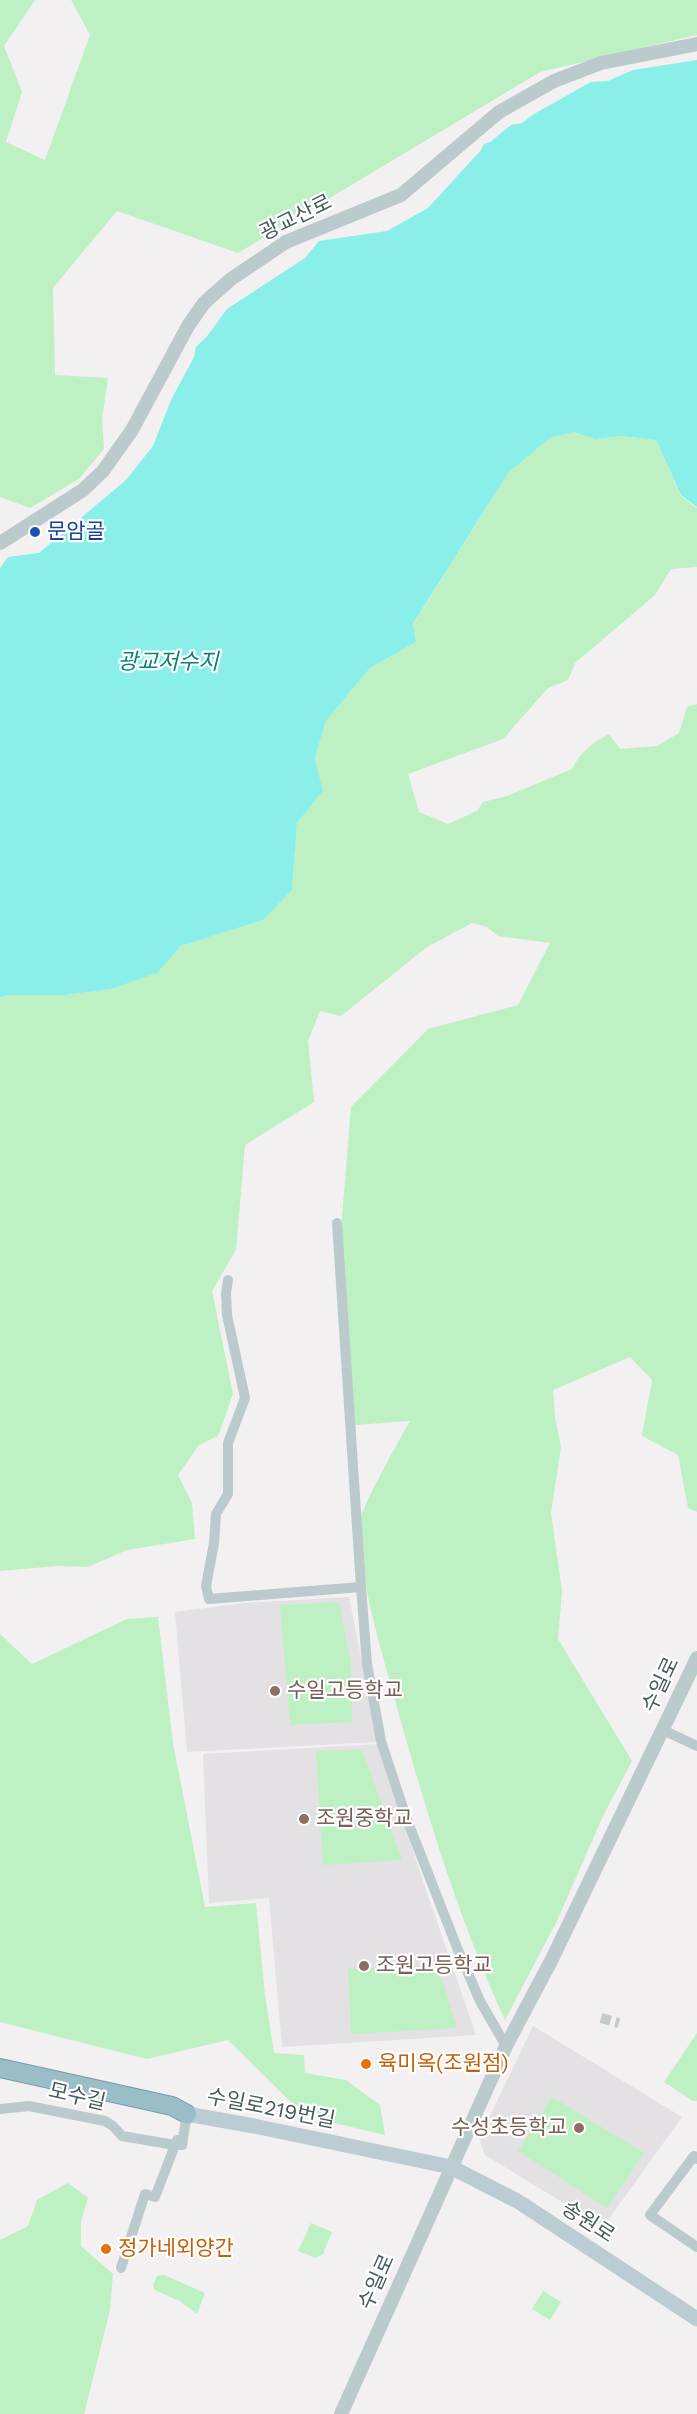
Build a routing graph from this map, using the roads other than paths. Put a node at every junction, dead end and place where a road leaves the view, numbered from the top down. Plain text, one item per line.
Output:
1 (697, 44) edge
2 (0, 543) edge
3 (337, 1223) dead end
4 (228, 1280) dead end
5 (361, 1587) junction
6 (697, 1658) edge
7 (663, 1730) junction
8 (697, 1746) edge
9 (506, 2046) junction
10 (0, 2068) edge
11 (0, 2078) edge
12 (0, 2109) edge
13 (187, 2115) junction
14 (175, 2145) junction
15 (697, 2159) edge
16 (451, 2167) junction
17 (697, 2247) edge
18 (121, 2268) dead end
19 (697, 2319) edge
20 (340, 2414) edge

1 - 2 street, 광교산로
3 - 5 street
4 - 5 street
5 - 9 street
6 - 7 street, 수일로
7 - 8 street
7 - 9 street, 수일로
9 - 16 street, 수일로
10 - 13 highway
11 - 13 highway
12 - 14 street, 모수길
13 - 14 street, 수일로219번길
13 - 16 main road, 수일로219번길
14 - 18 street, 수일로219번길
15 - 17 street
16 - 19 main road, 송원로
16 - 20 street, 수일로

